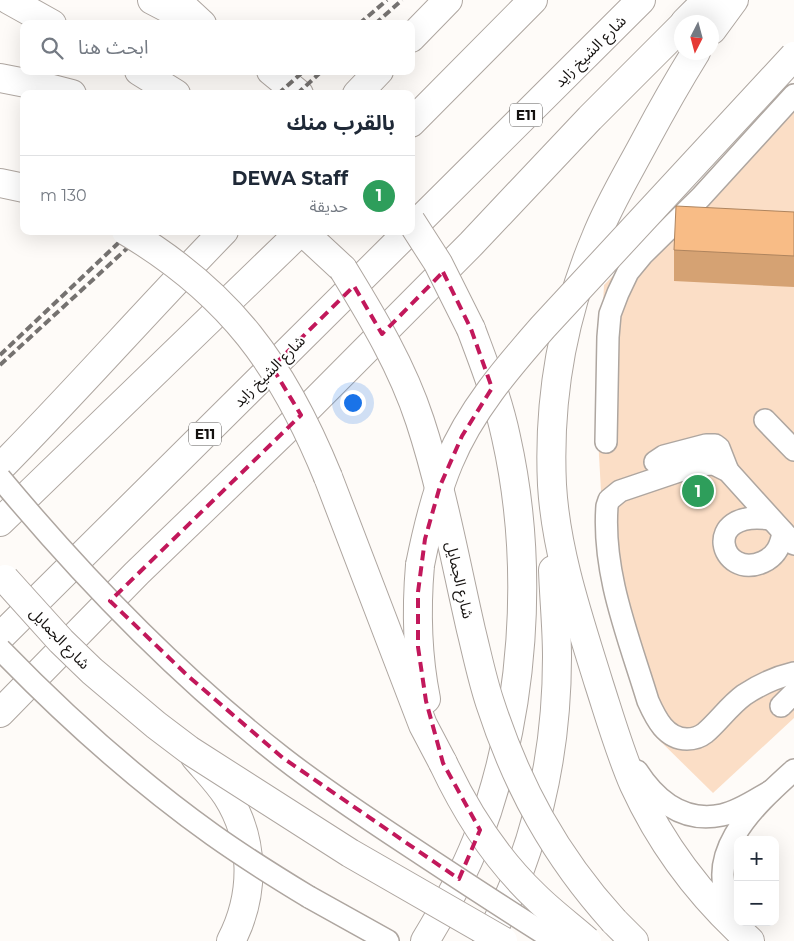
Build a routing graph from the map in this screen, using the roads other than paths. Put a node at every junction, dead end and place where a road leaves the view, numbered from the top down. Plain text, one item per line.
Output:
1 (9, 0) edge
2 (152, 0) edge
3 (176, 0) edge
4 (448, 0) edge
5 (533, 0) edge
6 (641, 0) edge
7 (707, 0) edge
8 (734, 0) edge
9 (692, 15) edge
10 (45, 20) edge
11 (190, 20) edge
12 (198, 20) edge
13 (719, 20) edge
14 (415, 34) edge
15 (674, 34) edge
16 (794, 56) edge
17 (691, 60) edge
18 (145, 75) edge
19 (276, 75) edge
20 (375, 75) edge
21 (0, 78) edge
22 (57, 90) edge
23 (170, 90) edge
24 (294, 90) edge
25 (361, 90) edge
26 (791, 101) edge
27 (415, 119) edge
28 (0, 183) edge
29 (20, 187) edge
30 (415, 225) edge
31 (415, 227) edge
32 (132, 235) edge
33 (220, 235) edge
34 (297, 235) edge
35 (305, 235) edge
36 (322, 235) edge
37 (405, 235) edge
38 (343, 269) junction
39 (765, 420) dead end
40 (606, 442) dead end
41 (794, 450) edge
42 (655, 462) dead end
43 (0, 468) edge
44 (728, 471) junction
45 (0, 478) edge
46 (552, 486) junction
47 (0, 522) edge
48 (782, 532) edge
49 (0, 573) edge
50 (0, 637) edge
51 (0, 650) edge
52 (794, 673) edge
53 (0, 712) edge
54 (616, 737) junction
55 (189, 750) junction
56 (443, 763) junction
57 (794, 770) edge
58 (771, 791) junction
59 (734, 911) edge
60 (747, 926) edge
61 (231, 941) edge
62 (388, 941) edge
63 (425, 941) edge
64 (487, 941) edge
65 (503, 941) edge
66 (556, 941) edge
67 (587, 941) edge
68 (634, 941) edge
69 (750, 941) edge
70 (760, 941) edge

1 - 10 main road
2 - 11 main road
3 - 12 main road
4 - 14 main road
5 - 27 main road
6 - 30 main road, شارع الشيخ زايد / E11
7 - 9 main road
8 - 13 main road
15 - 53 main road
16 - 56 main road, bridge
17 - 46 main road
18 - 23 main road
19 - 24 main road
20 - 25 main road
21 - 22 main road
26 - 40 street
28 - 29 main road
31 - 63 main road, bridge
32 - 56 main road, bridge
33 - 43 main road
34 - 47 main road
35 - 38 main road
36 - 38 main road, شارع الجمايل
37 - 50 main road, شارع الشيخ زايد / E11
38 - 68 main road, شارع الجمايل, bridge
39 - 41 street
42 - 44 street
44 - 48 street
44 - 52 street
45 - 66 street, bridge
46 - 54 main road
46 - 64 main road
49 - 55 main road, شارع الجمايل, bridge
51 - 62 street, bridge
54 - 58 street
54 - 69 main road
55 - 61 main road, bridge
55 - 65 main road, شارع الجمايل, bridge
56 - 67 main road, bridge
57 - 58 street
58 - 59 street
60 - 70 street

